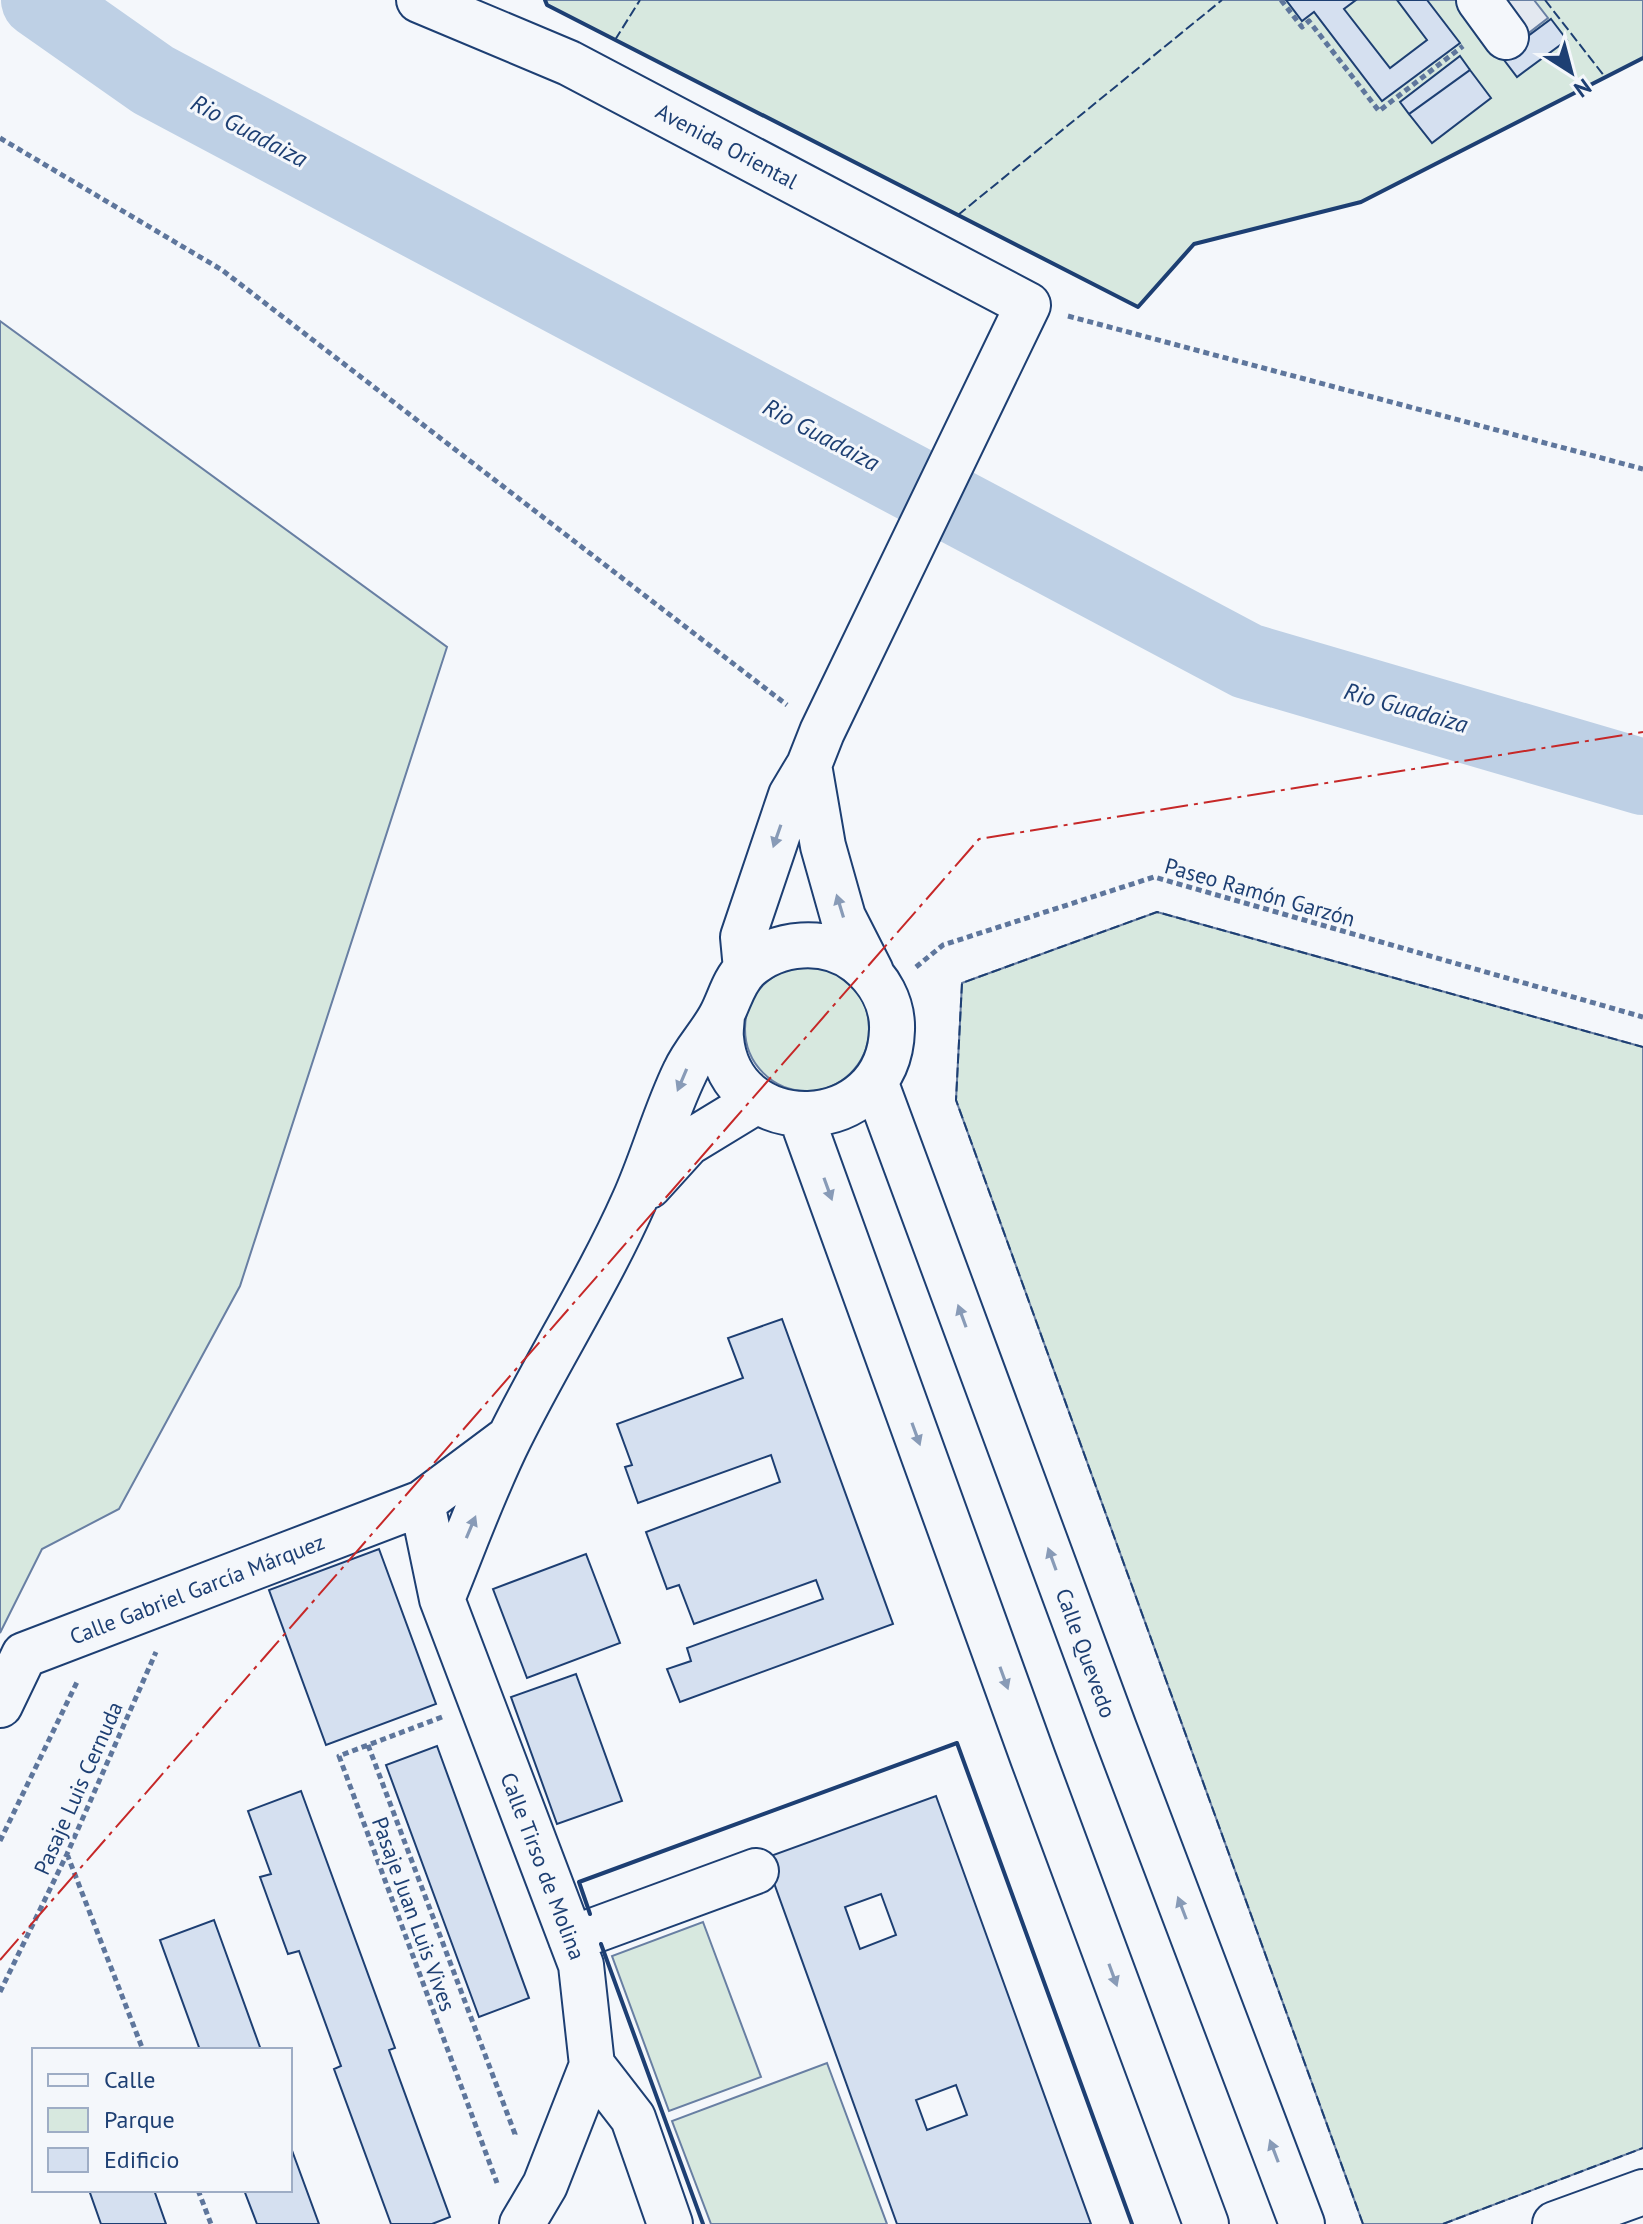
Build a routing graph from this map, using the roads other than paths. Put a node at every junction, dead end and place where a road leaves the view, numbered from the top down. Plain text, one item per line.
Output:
1 (419, 0) edge
2 (816, 749) junction
3 (746, 969) junction
4 (878, 984) junction
5 (722, 1014) junction
6 (875, 1081) junction
7 (757, 1101) junction
8 (801, 1116) junction
9 (634, 1202) junction
10 (509, 1438) junction
11 (422, 1503) junction
12 (442, 1599) junction
13 (0, 1705) edge
14 (756, 1871) dead end
15 (571, 1939) junction
16 (592, 2065) junction
17 (1643, 2192) edge
18 (522, 2224) edge
19 (670, 2224) edge
20 (1206, 2224) edge
21 (1302, 2224) edge
22 (1555, 2224) edge

1 - 2 street, Avenida Oriental
2 -> 3 street
4 -> 2 street
3 - 4 street
3 - 5 street
4 - 6 street
5 - 7 street
5 -> 9 street
6 - 8 street
21 -> 6 street, Calle Quevedo
7 - 8 street
7 - 9 street
8 -> 20 street
9 - 10 street
10 - 11 street, Calle Gabriel García Márquez
12 -> 10 street
11 - 12 street, Calle Tirso de Molina
11 - 13 street, Calle Gabriel García Márquez
12 - 15 street, Calle Tirso de Molina
14 - 15 street
15 - 16 street, Calle Tirso de Molina
16 - 18 street, Calle Tirso de Molina
16 - 19 street
17 - 22 street

